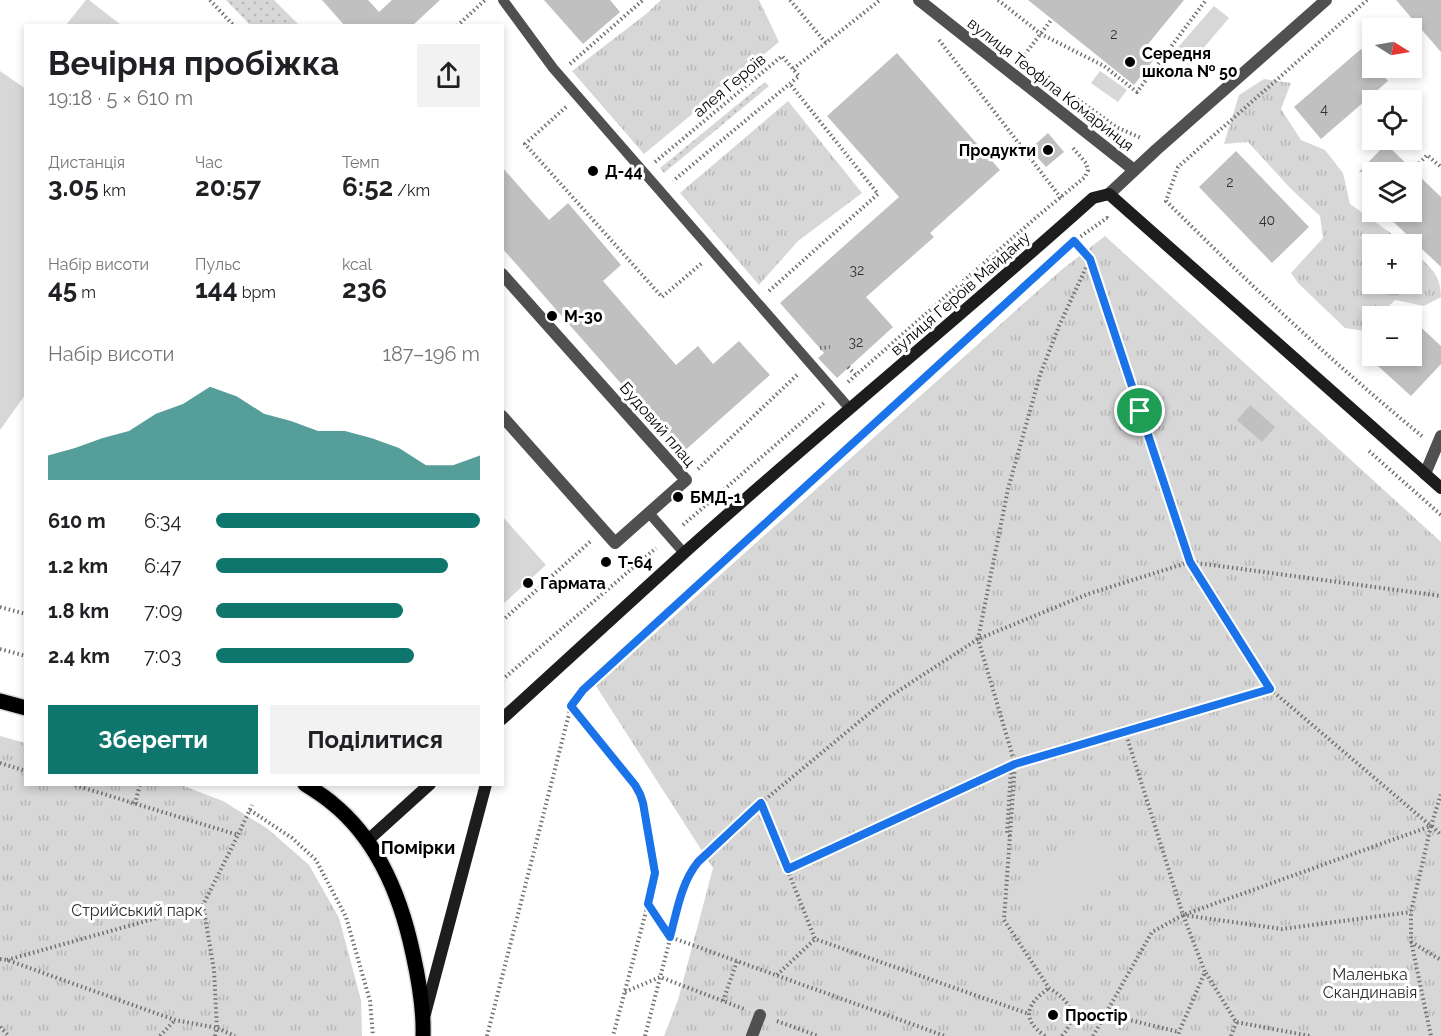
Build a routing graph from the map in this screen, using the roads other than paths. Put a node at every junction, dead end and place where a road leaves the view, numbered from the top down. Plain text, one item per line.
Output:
1 (503, 0) edge
2 (1326, 0) edge
3 (921, 1) edge
4 (1134, 170) junction
5 (1109, 194) junction
6 (504, 276) edge
7 (850, 409) junction
8 (504, 418) edge
9 (1441, 436) edge
10 (1425, 474) junction
11 (1441, 488) edge
12 (648, 513) junction
13 (684, 553) junction
14 (0, 701) edge
15 (24, 707) edge
16 (504, 719) edge
17 (308, 786) edge
18 (428, 786) edge
19 (485, 786) edge
20 (367, 841) junction
21 (760, 1015) dead end
22 (424, 1018) junction
23 (423, 1036) edge
24 (752, 1036) edge

1 - 7 lane
2 - 4 street
3 - 4 street, вулиця Теофіла Комаринця
4 - 5 street
5 - 7 main road, вулиця Героїв Майдану
5 - 10 main road
6 - 12 street, Будовий плац
7 - 13 main road, вулиця Героїв Майдану
8 - 12 street, Будовий плац
9 - 10 street
10 - 11 main road
12 - 13 lane
13 - 16 main road, вулиця Героїв Майдану
14 - 15 main road
17 - 20 main road
18 - 20 main road
19 - 22 main road
20 - 22 main road
21 - 24 street
22 - 23 main road

